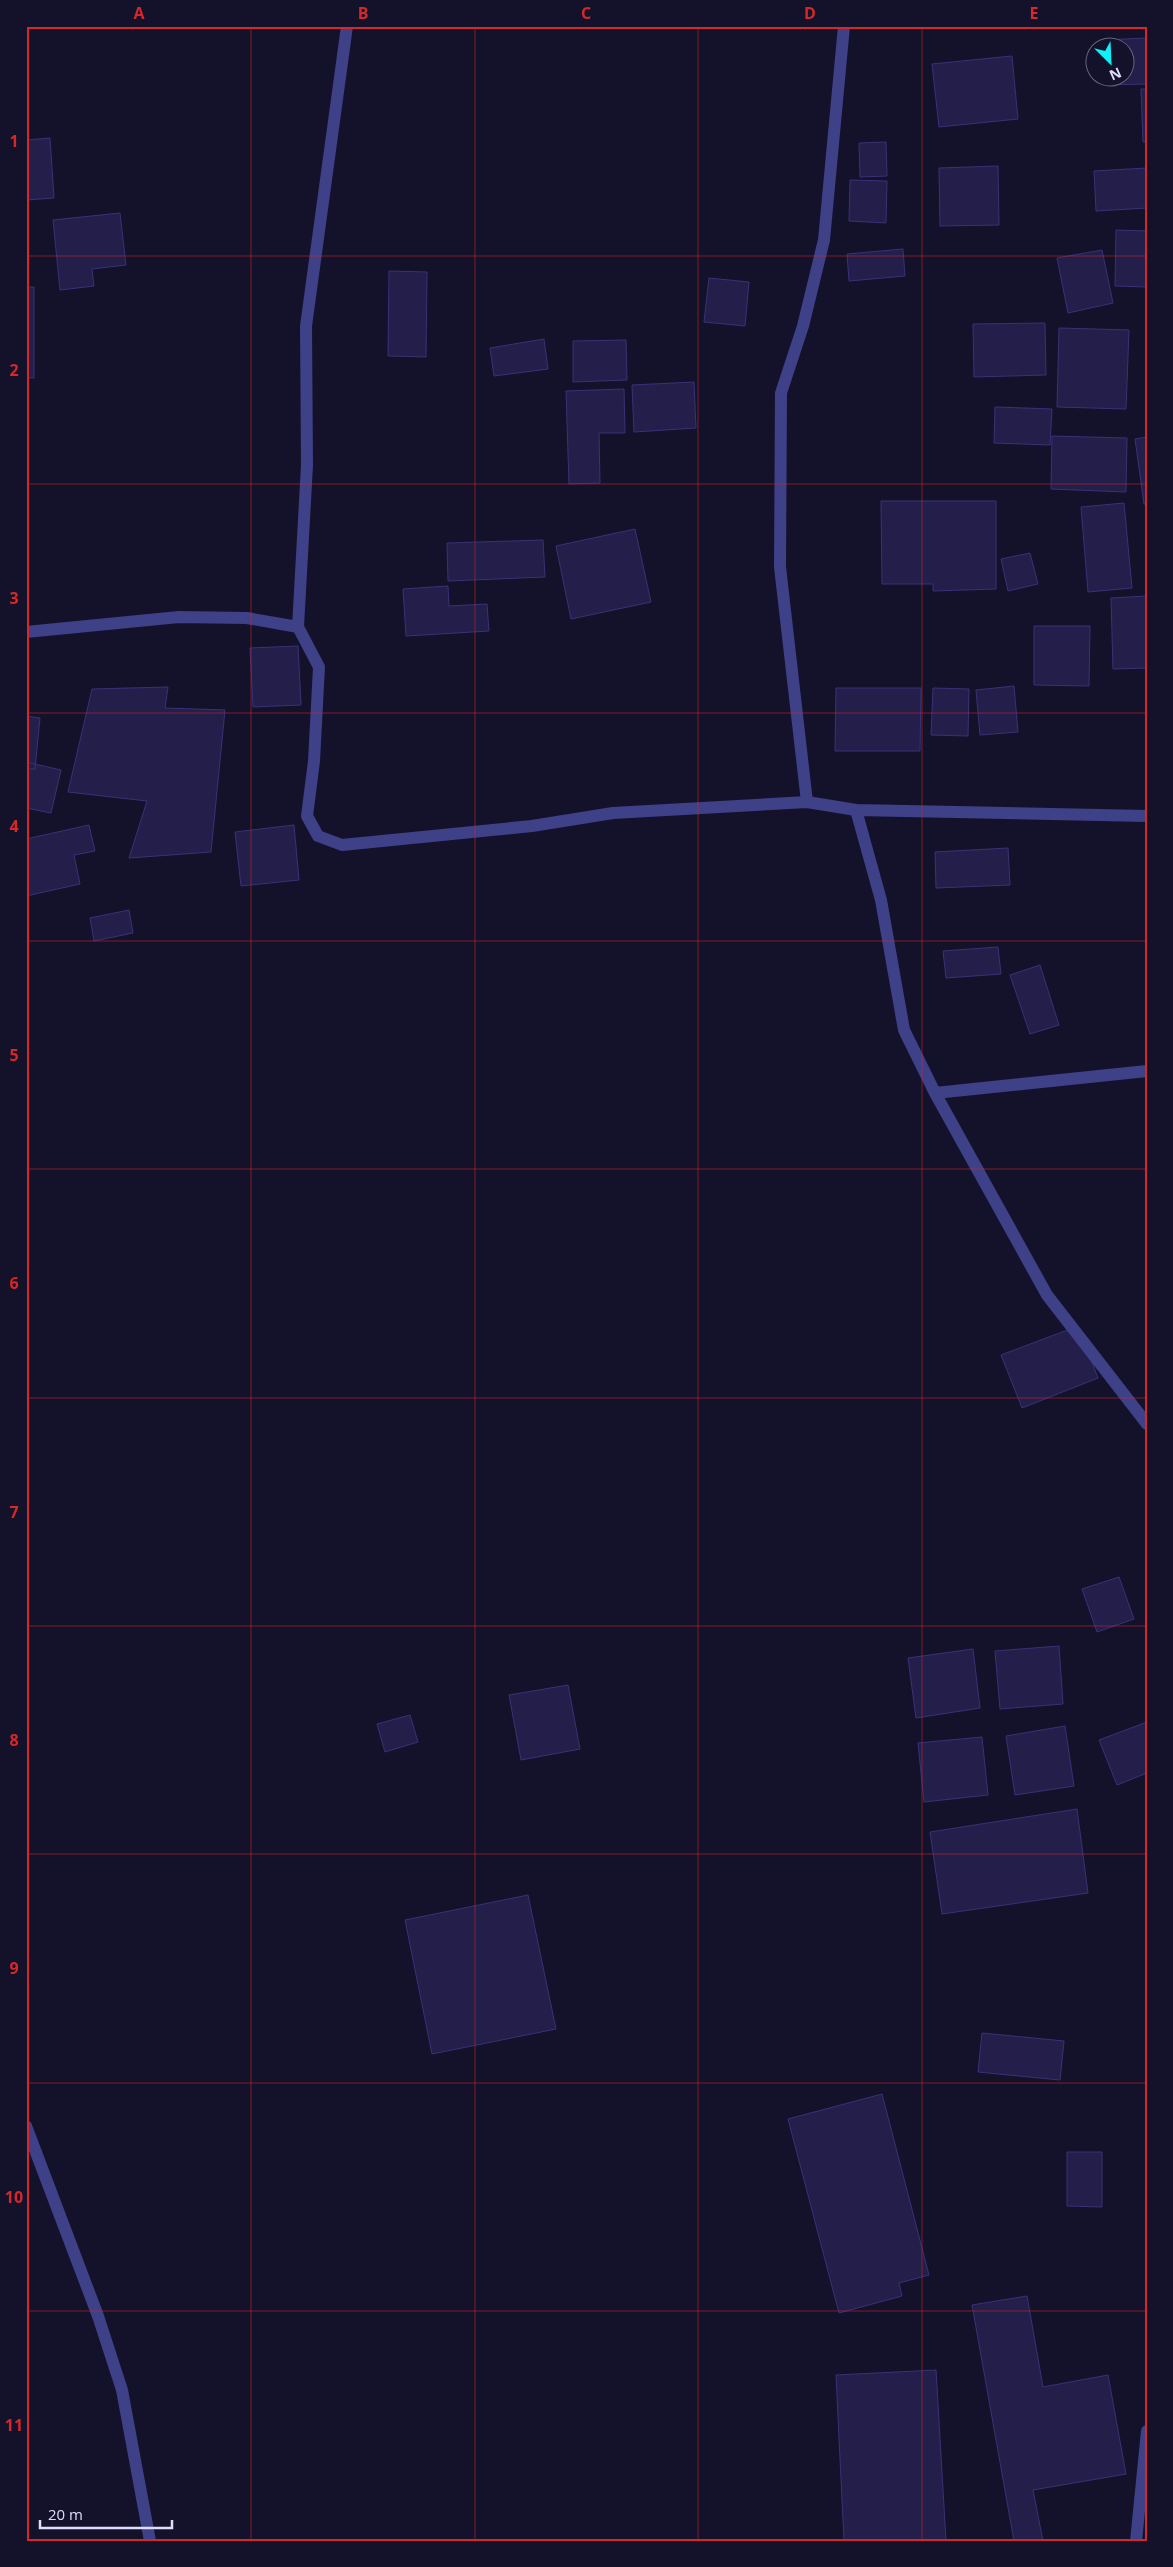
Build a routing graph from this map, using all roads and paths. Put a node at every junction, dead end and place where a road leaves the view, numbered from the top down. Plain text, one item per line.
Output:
1 (347, 26) edge
2 (844, 26) edge
3 (298, 628) junction
4 (26, 632) edge
5 (807, 802) junction
6 (856, 810) junction
7 (1147, 816) edge
8 (1147, 1071) edge
9 (935, 1093) junction
10 (1147, 1424) edge
11 (26, 2126) edge
12 (1147, 2431) edge
13 (150, 2541) edge
14 (1136, 2541) edge

1 - 3 street
2 - 5 street
3 - 4 street
3 - 5 street
5 - 6 street
6 - 7 street
6 - 9 street
8 - 9 street
9 - 10 street
11 - 13 street
12 - 14 street

